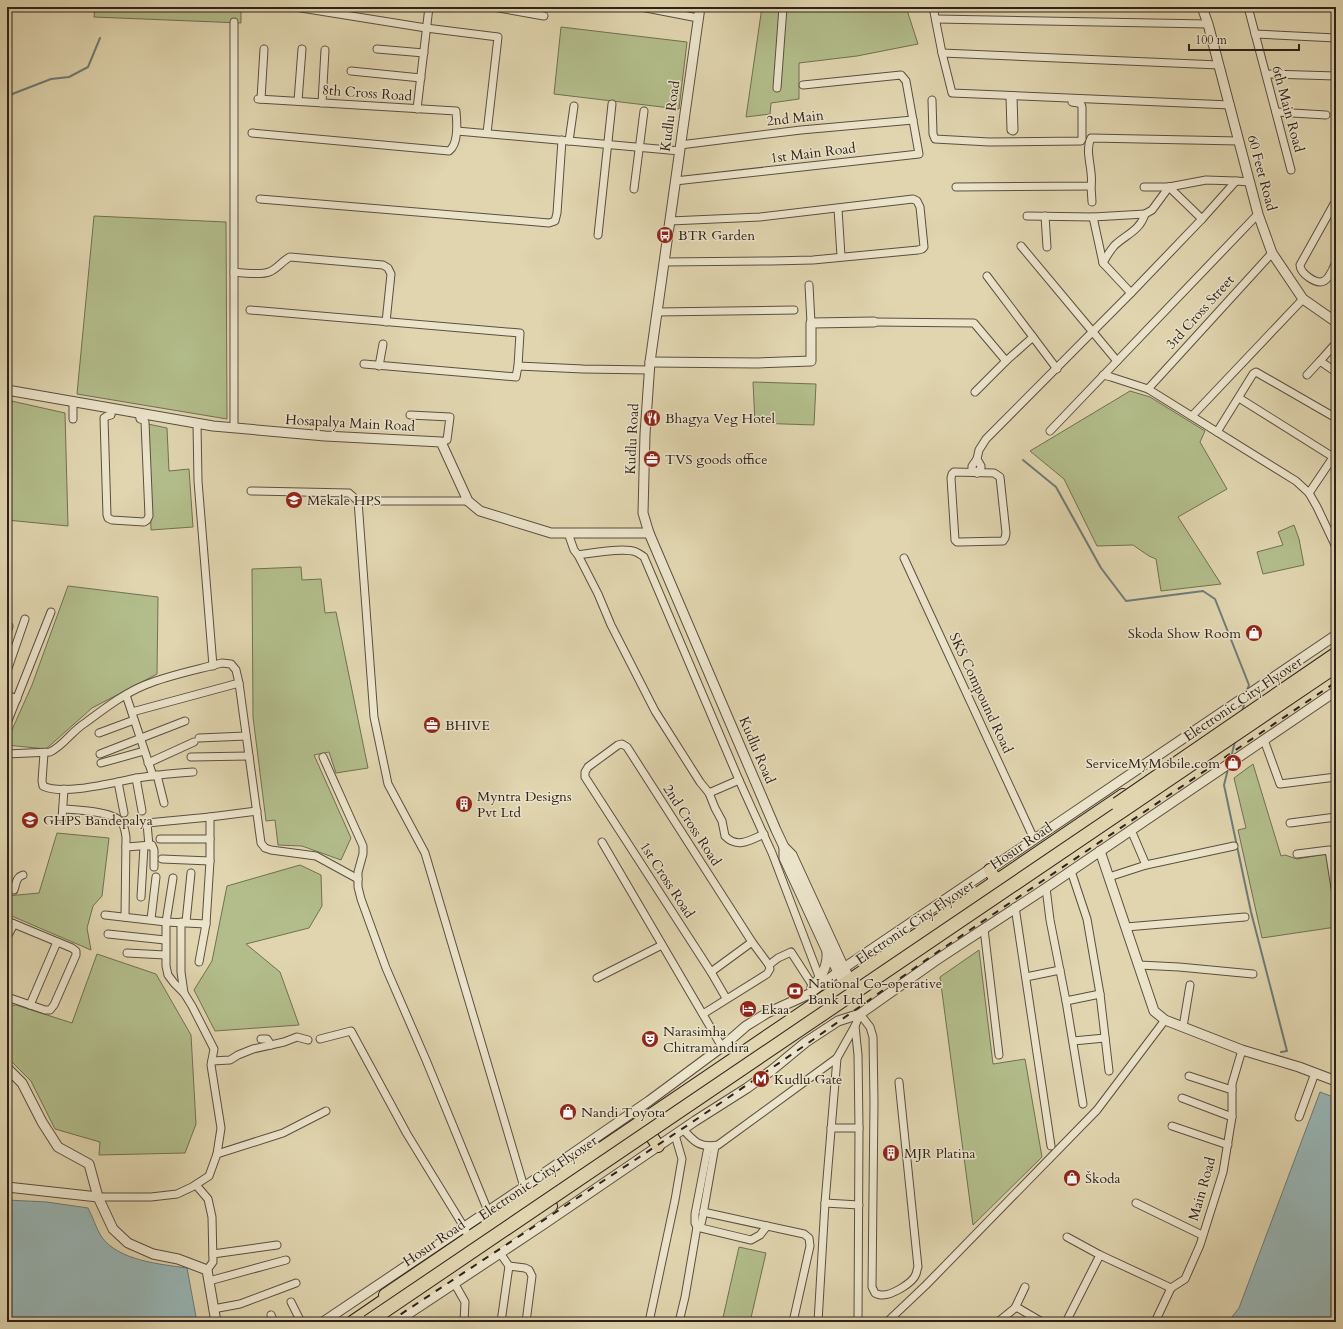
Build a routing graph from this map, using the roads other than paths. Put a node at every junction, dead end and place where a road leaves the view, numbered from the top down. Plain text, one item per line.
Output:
1 (295, 7) edge
2 (429, 7) edge
3 (493, 7) edge
4 (641, 7) edge
5 (700, 7) edge
6 (784, 7) edge
7 (933, 7) edge
8 (1202, 7) edge
9 (1248, 7) edge
10 (544, 16) dead end
11 (698, 18) junction
12 (936, 18) junction
13 (234, 22) dead end
14 (1208, 24) junction
15 (426, 28) junction
16 (1255, 34) junction
17 (1336, 38) edge
18 (264, 49) dead end
19 (302, 50) dead end
20 (325, 50) dead end
21 (377, 50) dead end
22 (424, 53) junction
23 (942, 53) junction
24 (1219, 65) junction
25 (351, 71) dead end
26 (1266, 74) junction
27 (1336, 76) edge
28 (421, 78) junction
29 (803, 86) dead end
30 (777, 88) dead end
31 (932, 100) dead end
32 (1012, 100) junction
33 (298, 101) junction
34 (322, 103) junction
35 (612, 104) dead end
36 (1230, 105) junction
37 (574, 106) dead end
38 (417, 109) junction
39 (644, 111) dead end
40 (1276, 112) junction
41 (1326, 115) dead end
42 (913, 120) junction
43 (457, 131) junction
44 (252, 133) dead end
45 (487, 133) junction
46 (566, 140) junction
47 (1239, 141) junction
48 (1014, 142) junction
49 (608, 144) junction
50 (640, 147) junction
51 (680, 148) junction
52 (1291, 170) dead end
53 (675, 181) junction
54 (1236, 181) junction
55 (1250, 182) junction
56 (1091, 186) junction
57 (1144, 187) dead end
58 (1169, 187) junction
59 (956, 188) dead end
60 (634, 189) dead end
61 (260, 199) dead end
62 (1092, 202) dead end
63 (1336, 204) edge
64 (838, 209) junction
65 (1145, 214) junction
66 (1258, 214) junction
67 (1027, 216) dead end
68 (1045, 216) junction
69 (1093, 217) junction
70 (1202, 219) junction
71 (670, 222) junction
72 (598, 235) dead end
73 (1021, 246) dead end
74 (1047, 247) dead end
75 (1272, 253) junction
76 (841, 256) junction
77 (664, 262) junction
78 (1336, 262) edge
79 (1103, 263) junction
80 (234, 272) junction
81 (1303, 273) junction
82 (987, 276) dead end
83 (1293, 284) junction
84 (809, 285) dead end
85 (1131, 293) junction
86 (1302, 299) junction
87 (250, 310) dead end
88 (794, 310) dead end
89 (658, 312) junction
90 (386, 322) junction
91 (874, 322) joint
92 (1336, 322) edge
93 (811, 323) junction
94 (1092, 330) junction
95 (1033, 338) junction
96 (1336, 343) edge
97 (383, 344) dead end
98 (1006, 361) junction
99 (1320, 361) junction
100 (1116, 362) junction
101 (364, 364) dead end
102 (379, 366) junction
103 (518, 366) junction
104 (650, 366) junction
105 (1057, 369) junction
106 (1336, 372) edge
107 (1103, 375) junction
108 (1306, 375) dead end
109 (1148, 389) junction
110 (7, 390) edge
111 (975, 392) dead end
112 (1239, 398) junction
113 (73, 401) junction
114 (112, 408) junction
115 (139, 413) junction
116 (410, 415) dead end
117 (1192, 416) junction
118 (1336, 418) edge
119 (73, 419) dead end
120 (197, 424) junction
121 (234, 428) junction
122 (1050, 431) dead end
123 (1217, 432) junction
124 (441, 442) junction
125 (1334, 455) edge
126 (976, 473) junction
127 (251, 491) dead end
128 (1309, 493) junction
129 (358, 501) junction
130 (468, 501) junction
131 (568, 533) junction
132 (649, 533) junction
133 (1334, 535) edge
134 (1336, 547) edge
135 (578, 556) junction
136 (904, 558) dead end
137 (51, 612) dead end
138 (25, 619) dead end
139 (1336, 635) edge
140 (1336, 650) edge
141 (1336, 654) edge
142 (213, 666) junction
143 (1336, 666) edge
144 (7, 671) edge
145 (1336, 673) edge
146 (239, 684) junction
147 (1336, 691) edge
148 (7, 695) edge
149 (126, 695) junction
150 (17, 699) junction
151 (133, 716) junction
152 (185, 721) dead end
153 (7, 723) edge
154 (99, 733) dead end
155 (246, 736) junction
156 (140, 738) junction
157 (1264, 740) junction
158 (144, 751) junction
159 (7, 754) edge
160 (44, 754) junction
161 (100, 754) dead end
162 (249, 756) junction
163 (191, 757) dead end
164 (323, 757) dead end
165 (148, 763) junction
166 (100, 764) dead end
167 (193, 772) dead end
168 (155, 775) junction
169 (585, 777) joint
170 (1336, 777) edge
171 (136, 778) junction
172 (739, 780) junction
173 (118, 782) junction
174 (64, 789) junction
175 (709, 793) junction
176 (164, 802) dead end
177 (63, 809) junction
178 (142, 811) dead end
179 (256, 811) junction
180 (124, 812) dead end
181 (210, 817) junction
182 (1336, 817) edge
183 (62, 819) dead end
184 (1290, 823) dead end
185 (1131, 830) junction
186 (764, 834) junction
187 (160, 839) dead end
188 (210, 839) junction
189 (1034, 839) junction
190 (602, 842) dead end
191 (783, 844) junction
192 (146, 846) junction
193 (769, 846) junction
194 (1234, 846) dead end
195 (126, 847) junction
196 (1100, 851) junction
197 (1297, 854) dead end
198 (162, 859) dead end
199 (210, 860) junction
200 (1146, 865) junction
201 (154, 867) dead end
202 (1334, 867) edge
203 (990, 870) junction
204 (1071, 871) junction
205 (191, 872) dead end
206 (23, 875) dead end
207 (156, 877) dead end
208 (1109, 877) junction
209 (173, 878) dead end
210 (358, 879) junction
211 (996, 880) junction
212 (7, 888) edge
213 (1046, 888) junction
214 (1336, 894) edge
215 (141, 897) dead end
216 (1015, 907) junction
217 (105, 915) dead end
218 (125, 917) junction
219 (1245, 917) dead end
220 (151, 919) junction
221 (166, 922) junction
222 (183, 922) junction
223 (10, 923) edge
224 (206, 924) junction
225 (1126, 927) junction
226 (984, 929) junction
227 (108, 934) dead end
228 (7, 937) edge
229 (165, 940) junction
230 (57, 942) junction
231 (752, 942) junction
232 (662, 945) junction
233 (827, 951) junction
234 (127, 953) dead end
235 (165, 955) junction
236 (199, 962) dead end
237 (769, 965) junction
238 (1139, 965) junction
239 (841, 970) junction
240 (1060, 970) junction
241 (711, 972) junction
242 (1253, 974) dead end
243 (1026, 977) junction
244 (597, 978) dead end
245 (820, 979) junction
246 (847, 982) junction
247 (1190, 984) dead end
248 (813, 986) junction
249 (184, 993) junction
250 (1100, 994) junction
251 (7, 997) edge
252 (856, 997) junction
253 (726, 998) junction
254 (795, 1000) junction
255 (1066, 1001) junction
256 (30, 1005) junction
257 (703, 1014) junction
258 (860, 1014) junction
259 (1165, 1020) junction
260 (856, 1026) junction
261 (1183, 1027) junction
262 (261, 1038) dead end
263 (1105, 1038) junction
264 (320, 1039) dead end
265 (308, 1040) dead end
266 (1072, 1041) junction
267 (271, 1045) junction
268 (722, 1047) junction
269 (1242, 1050) junction
270 (999, 1055) dead end
271 (836, 1058) junction
272 (212, 1061) junction
273 (7, 1068) edge
274 (1109, 1071) dead end
275 (1315, 1073) junction
276 (1189, 1076) dead end
277 (1336, 1080) edge
278 (899, 1082) dead end
279 (1232, 1090) junction
280 (1182, 1098) dead end
281 (1083, 1104) dead end
282 (326, 1111) dead end
283 (1232, 1117) junction
284 (1299, 1117) dead end
285 (1172, 1126) dead end
286 (831, 1128) junction
287 (859, 1128) junction
288 (679, 1132) junction
289 (655, 1141) junction
290 (1228, 1145) junction
291 (712, 1146) junction
292 (1051, 1146) dead end
293 (217, 1154) junction
294 (196, 1185) junction
295 (7, 1187) edge
296 (524, 1187) junction
297 (98, 1197) junction
298 (825, 1203) junction
299 (1136, 1203) dead end
300 (859, 1205) junction
301 (488, 1211) junction
302 (703, 1212) junction
303 (766, 1226) junction
304 (696, 1227) junction
305 (467, 1232) junction
306 (1202, 1235) junction
307 (1067, 1237) dead end
308 (277, 1245) dead end
309 (500, 1253) junction
310 (213, 1254) junction
311 (1100, 1255) junction
312 (286, 1260) dead end
313 (509, 1266) junction
314 (206, 1270) junction
315 (452, 1280) junction
316 (209, 1282) junction
317 (296, 1283) dead end
318 (1025, 1287) dead end
319 (1171, 1288) junction
320 (290, 1302) dead end
321 (1015, 1308) junction
322 (213, 1309) junction
323 (271, 1315) dead end
324 (216, 1322) edge
325 (274, 1322) edge
326 (302, 1322) edge
327 (323, 1322) edge
328 (344, 1322) edge
329 (353, 1322) edge
330 (368, 1322) edge
331 (380, 1322) edge
332 (396, 1322) edge
333 (464, 1322) edge
334 (501, 1322) edge
335 (526, 1322) edge
336 (649, 1322) edge
337 (679, 1322) edge
338 (793, 1322) edge
339 (818, 1322) edge
340 (858, 1322) edge
341 (887, 1322) edge
342 (999, 1322) edge
343 (1042, 1322) edge
344 (1066, 1322) edge
345 (1155, 1322) edge

1 - 15 street
2 - 15 street
3 - 10 street
4 - 11 street
5 - 11 street, Kudlu Road
6 - 30 street
7 - 12 street
8 - 14 street, 60 Feet Road
9 - 16 street, 6th Main Road
11 - 51 street, Kudlu Road
12 - 14 street
12 - 23 street
13 - 80 street
14 - 24 street, 60 Feet Road
15 - 22 street
15 - 45 street
16 - 17 street
16 - 26 street, 6th Main Road
18 - 33 street, 8th Cross Road
19 - 33 street
20 - 34 street
21 - 22 street
22 - 28 street
23 - 24 street
23 - 32 street
24 - 36 street, 60 Feet Road
25 - 28 street
26 - 27 street
26 - 40 street, 6th Main Road
28 - 38 street
29 - 42 street
31 - 48 street
32 - 36 street
32 - 48 street
32 - 48 street
33 - 34 street, 8th Cross Road
34 - 38 street, 8th Cross Road
35 - 49 street
36 - 47 street, 60 Feet Road
37 - 46 street
38 - 43 street, 8th Cross Road
39 - 50 street
40 - 41 street
40 - 52 street, 6th Main Road
42 - 51 street, 2nd Main
42 - 53 street, 1st Main Road
43 - 44 street
43 - 45 street, 2nd Main
45 - 46 street, 2nd Main
46 - 49 street, 2nd Main
46 - 61 street
47 - 55 street, 60 Feet Road
47 - 56 street
49 - 50 street, 2nd Main
49 - 72 street
50 - 51 street, 2nd Main
50 - 60 street
51 - 53 street, Kudlu Road
53 - 71 street, Kudlu Road
54 - 55 street
54 - 58 street
54 - 70 street
55 - 66 street, 60 Feet Road
56 - 59 street
56 - 62 street
57 - 58 street
58 - 65 street
58 - 70 street
63 - 81 street
64 - 71 street
64 - 76 street
64 - 76 street
65 - 69 street
65 - 79 street
66 - 75 street, 60 Feet Road
66 - 100 street
67 - 68 street
68 - 69 street
68 - 74 street
69 - 79 street
70 - 85 street
71 - 77 street, Kudlu Road
73 - 94 street
75 - 83 street, 60 Feet Road
75 - 109 street, 3rd Cross Street
76 - 77 street
77 - 89 street, Kudlu Road
78 - 81 street
79 - 85 street
80 - 90 street
80 - 121 street
81 - 83 street
82 - 95 street
83 - 86 street, 60 Feet Road
84 - 93 street
85 - 94 street
86 - 92 street, 60 Feet Road
86 - 117 street
87 - 90 street
88 - 89 street
89 - 104 street, Kudlu Road
90 - 103 street
91 - 93 street
91 - 98 street
93 - 104 street
94 - 100 street
94 - 105 street
95 - 98 street
95 - 105 street
96 - 99 street
97 - 102 street
98 - 111 street
99 - 106 street
99 - 108 street
100 - 107 street
101 - 102 street
102 - 103 street
103 - 104 street
104 - 132 street, Kudlu Road
105 - 126 street
107 - 109 street
107 - 122 street
109 - 117 street
110 - 113 street, Hosapalya Main Road
112 - 118 street
112 - 123 street
112 - 125 street
113 - 114 street, Hosapalya Main Road
113 - 119 street
114 - 115 street, Hosapalya Main Road
114 - 115 street
115 - 120 street, Hosapalya Main Road
116 - 124 street
117 - 123 street
120 - 121 street, Hosapalya Main Road
120 - 142 street
121 - 124 street, Hosapalya Main Road
123 - 128 street
124 - 130 street
125 - 128 street
126 - 126 street
127 - 129 street
128 - 133 street
129 - 130 street
129 - 296 street
130 - 131 street
131 - 132 street
131 - 135 street
132 - 191 street, Kudlu Road
133 - 134 street
135 - 172 street
135 - 175 street
136 - 189 street, SKS Compound Road
137 - 150 street
138 - 144 street
139 - 189 street
140 - 211 highway, Hosur Road
141 - 329 highway, Electronic City Flyover, bridge
142 - 146 street
142 - 149 street
143 - 330 highway, Electronic City Flyover, bridge
145 - 252 highway
146 - 151 street
146 - 155 street
147 - 157 street
148 - 150 street
149 - 151 street
149 - 160 street
150 - 153 street
151 - 154 street
151 - 156 street
152 - 156 street
155 - 162 street
155 - 165 street
156 - 158 street
156 - 161 street
157 - 170 street
157 - 185 street
158 - 165 street
158 - 166 street
159 - 160 street
160 - 174 street
162 - 163 street
162 - 179 street
164 - 210 street
165 - 168 street
167 - 168 street
168 - 171 street
168 - 176 street
169 - 231 street, 2nd Cross Road
169 - 241 street, 1st Cross Road
171 - 173 street
171 - 178 street
172 - 175 street
172 - 186 street
173 - 174 street
173 - 180 street
174 - 177 street
175 - 186 street
177 - 183 street
177 - 195 street
179 - 181 street
179 - 210 street
181 - 188 street
181 - 192 street
182 - 184 street
185 - 196 street
185 - 200 street
186 - 193 street
187 - 188 street
188 - 199 street
189 - 203 street
190 - 232 street
191 - 193 street
191 - 233 street, Kudlu Road
191 - 239 street, Kudlu Road
192 - 195 street
192 - 201 street
192 - 215 street
193 - 245 street
194 - 200 street
195 - 218 street
196 - 204 street
196 - 208 street
197 - 202 street
198 - 199 street
199 - 224 street
200 - 208 street
202 - 214 street
203 - 211 highway
203 - 239 street
204 - 213 street
204 - 250 street
205 - 222 street
206 - 212 street
207 - 220 street
208 - 225 street
209 - 221 street
210 - 301 street
211 - 246 highway, Hosur Road
213 - 216 street
213 - 240 street
216 - 226 street
216 - 243 street
217 - 218 street
218 - 220 street
219 - 225 street
220 - 221 street
221 - 222 street
221 - 229 street
222 - 224 street
222 - 249 street
223 - 228 street
223 - 230 street
224 - 236 street
225 - 238 street
226 - 258 street
226 - 270 street
227 - 229 street
229 - 235 street
230 - 256 street
230 - 256 street
231 - 237 street, 2nd Cross Road
231 - 241 street
232 - 244 street
232 - 257 street
233 - 239 street, Kudlu Road
233 - 245 street
234 - 235 street
235 - 249 street
237 - 248 street
237 - 253 street
238 - 242 street
238 - 259 street
239 - 246 street, Kudlu Road
239 - 254 street
240 - 243 street
240 - 255 street
241 - 253 street, 1st Cross Road
243 - 292 street
245 - 248 street
246 - 252 street, Kudlu Road
246 - 305 highway, Hosur Road
247 - 261 street
248 - 254 street
249 - 272 street
250 - 255 street
250 - 263 street
251 - 256 street
252 - 289 highway
253 - 257 street
254 - 268 street
255 - 266 street
257 - 268 street
258 - 260 street
258 - 278 street
258 - 288 street
259 - 261 street
259 - 341 street
260 - 271 street
260 - 287 street
261 - 269 street
262 - 267 street
263 - 266 street
263 - 274 street
264 - 305 street
265 - 267 street
266 - 281 street
267 - 272 street
268 - 296 street
269 - 275 street
269 - 279 street, Main Road
271 - 286 street
271 - 291 street
272 - 293 street
273 - 297 street
275 - 277 street
275 - 284 street
276 - 279 street
279 - 283 street, Main Road
280 - 283 street
282 - 293 street
283 - 290 street, Main Road
285 - 290 street
286 - 287 street
286 - 298 street
287 - 300 street
288 - 289 street
288 - 291 street
288 - 336 street
289 - 309 street
289 - 315 highway
290 - 306 street, Main Road
291 - 302 street
291 - 304 street
293 - 294 street
294 - 297 street
294 - 310 street
295 - 297 street
296 - 301 street
297 - 314 street
298 - 300 street
298 - 339 street
299 - 306 street
300 - 340 street
301 - 305 street
302 - 303 street
302 - 304 street
303 - 304 street
303 - 338 street
304 - 337 street
305 - 327 street
305 - 328 highway, Hosur Road
306 - 319 street, Main Road
307 - 311 street
308 - 310 street
309 - 313 street
309 - 315 street
310 - 314 street
311 - 319 street
311 - 344 street
312 - 316 street
313 - 334 street
313 - 335 street
314 - 316 street
315 - 331 highway
315 - 332 street
315 - 333 street
316 - 322 street
317 - 322 street
318 - 321 street
319 - 345 street, Main Road
320 - 326 street
321 - 342 street
321 - 343 street
322 - 324 street
323 - 325 street

